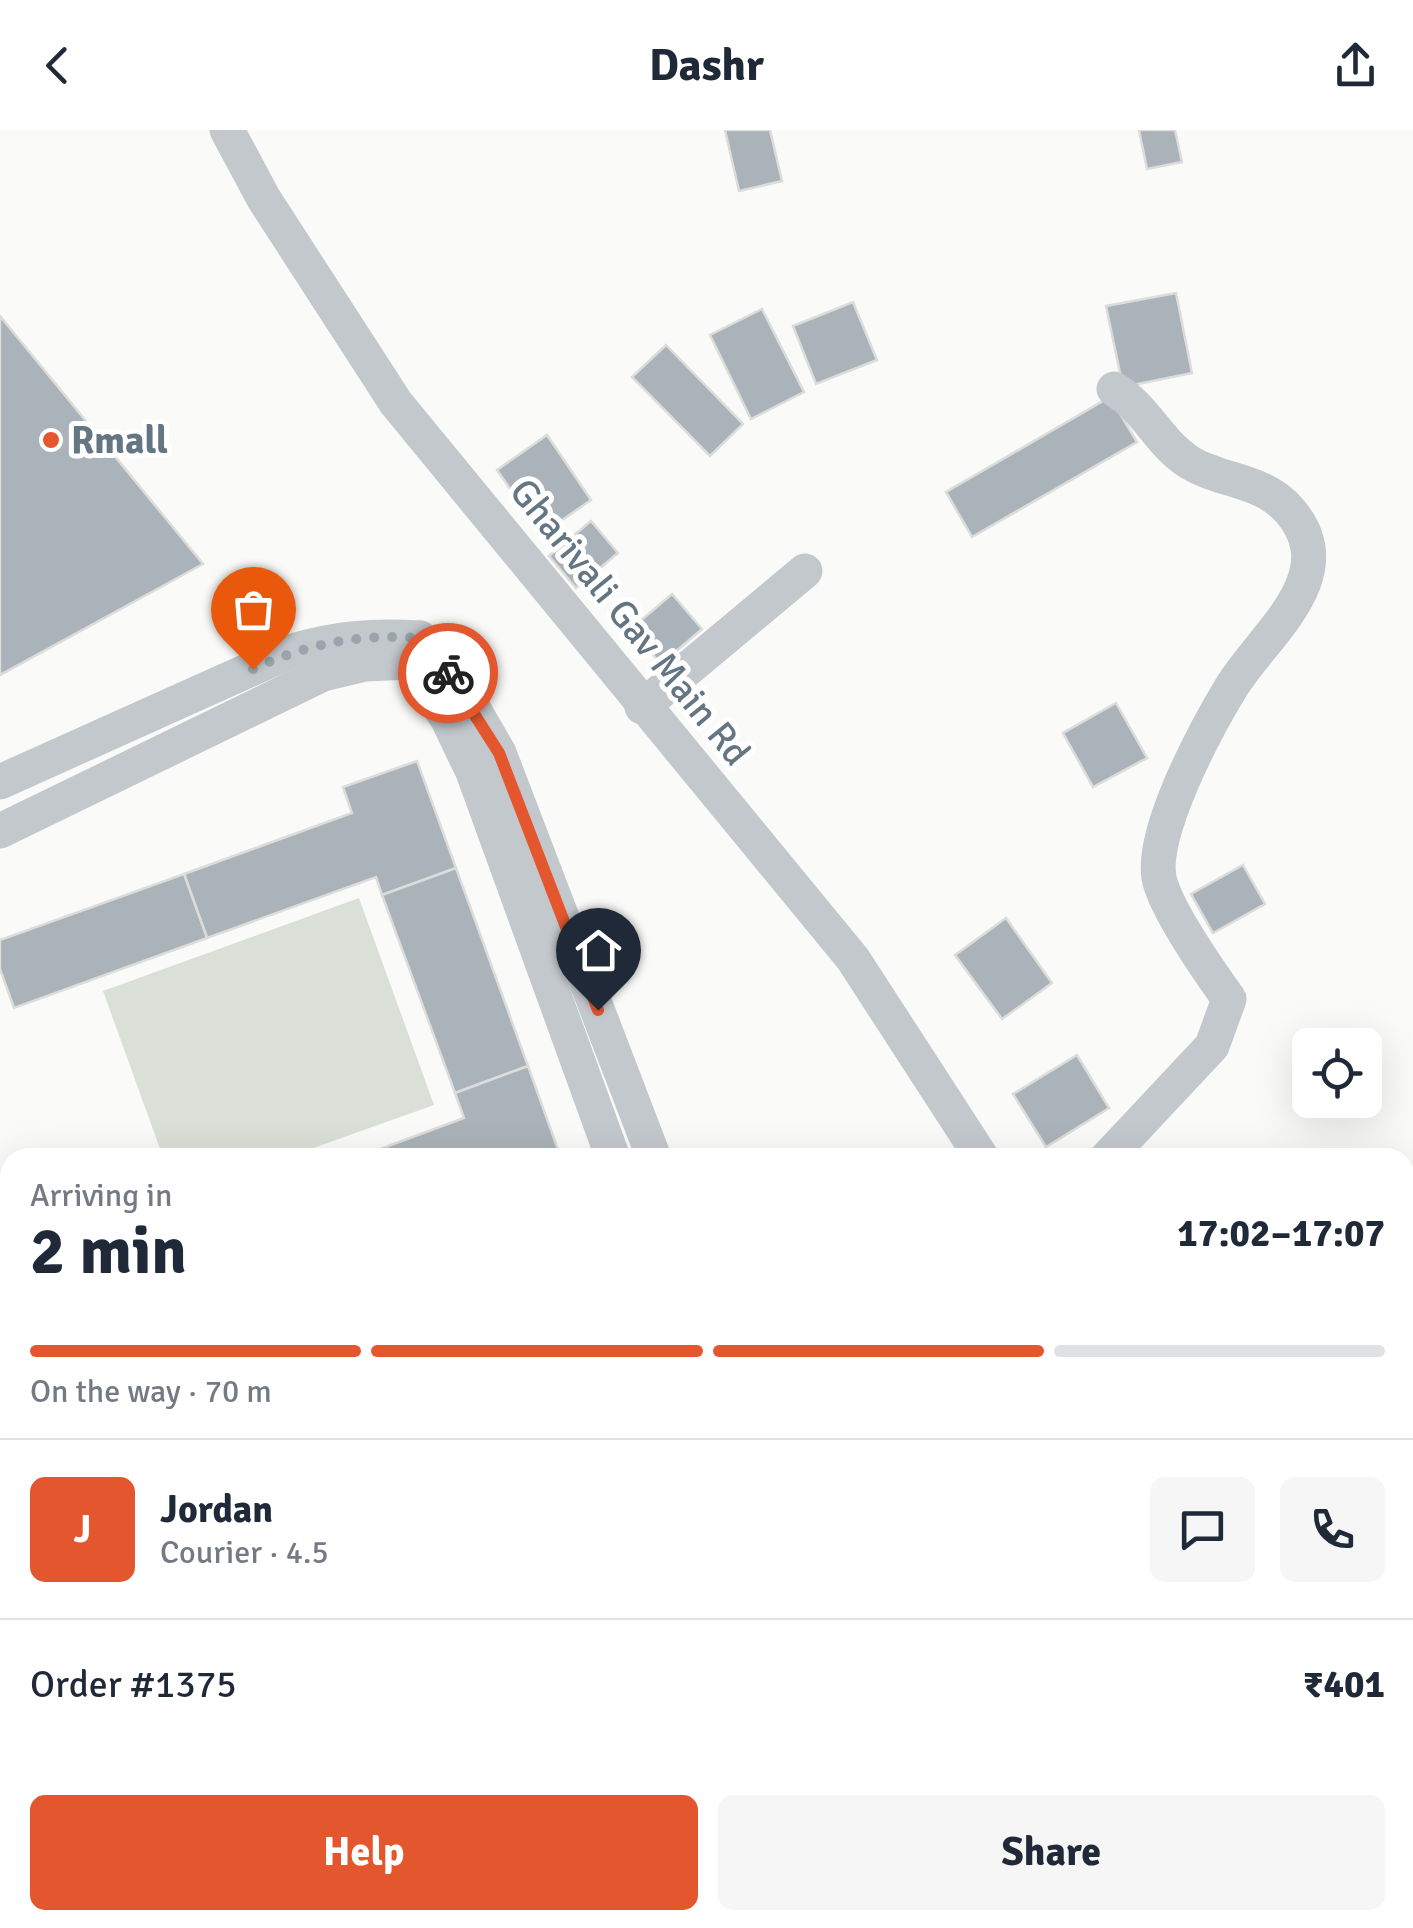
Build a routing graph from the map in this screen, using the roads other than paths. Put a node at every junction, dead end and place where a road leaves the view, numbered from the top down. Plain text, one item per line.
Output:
1 (227, 130) edge
2 (1114, 389) dead end
3 (806, 571) dead end
4 (415, 650) junction
5 (642, 707) junction
6 (0, 782) edge
7 (0, 832) edge
8 (609, 1148) edge
9 (650, 1148) edge
10 (976, 1148) edge
11 (1117, 1148) edge

1 - 5 street, Gharivali Gav Main Rd
2 - 11 street
3 - 5 street
4 - 6 street
4 - 7 street
4 - 8 street
4 - 9 street
5 - 10 street, Gharivali Gav Main Rd

